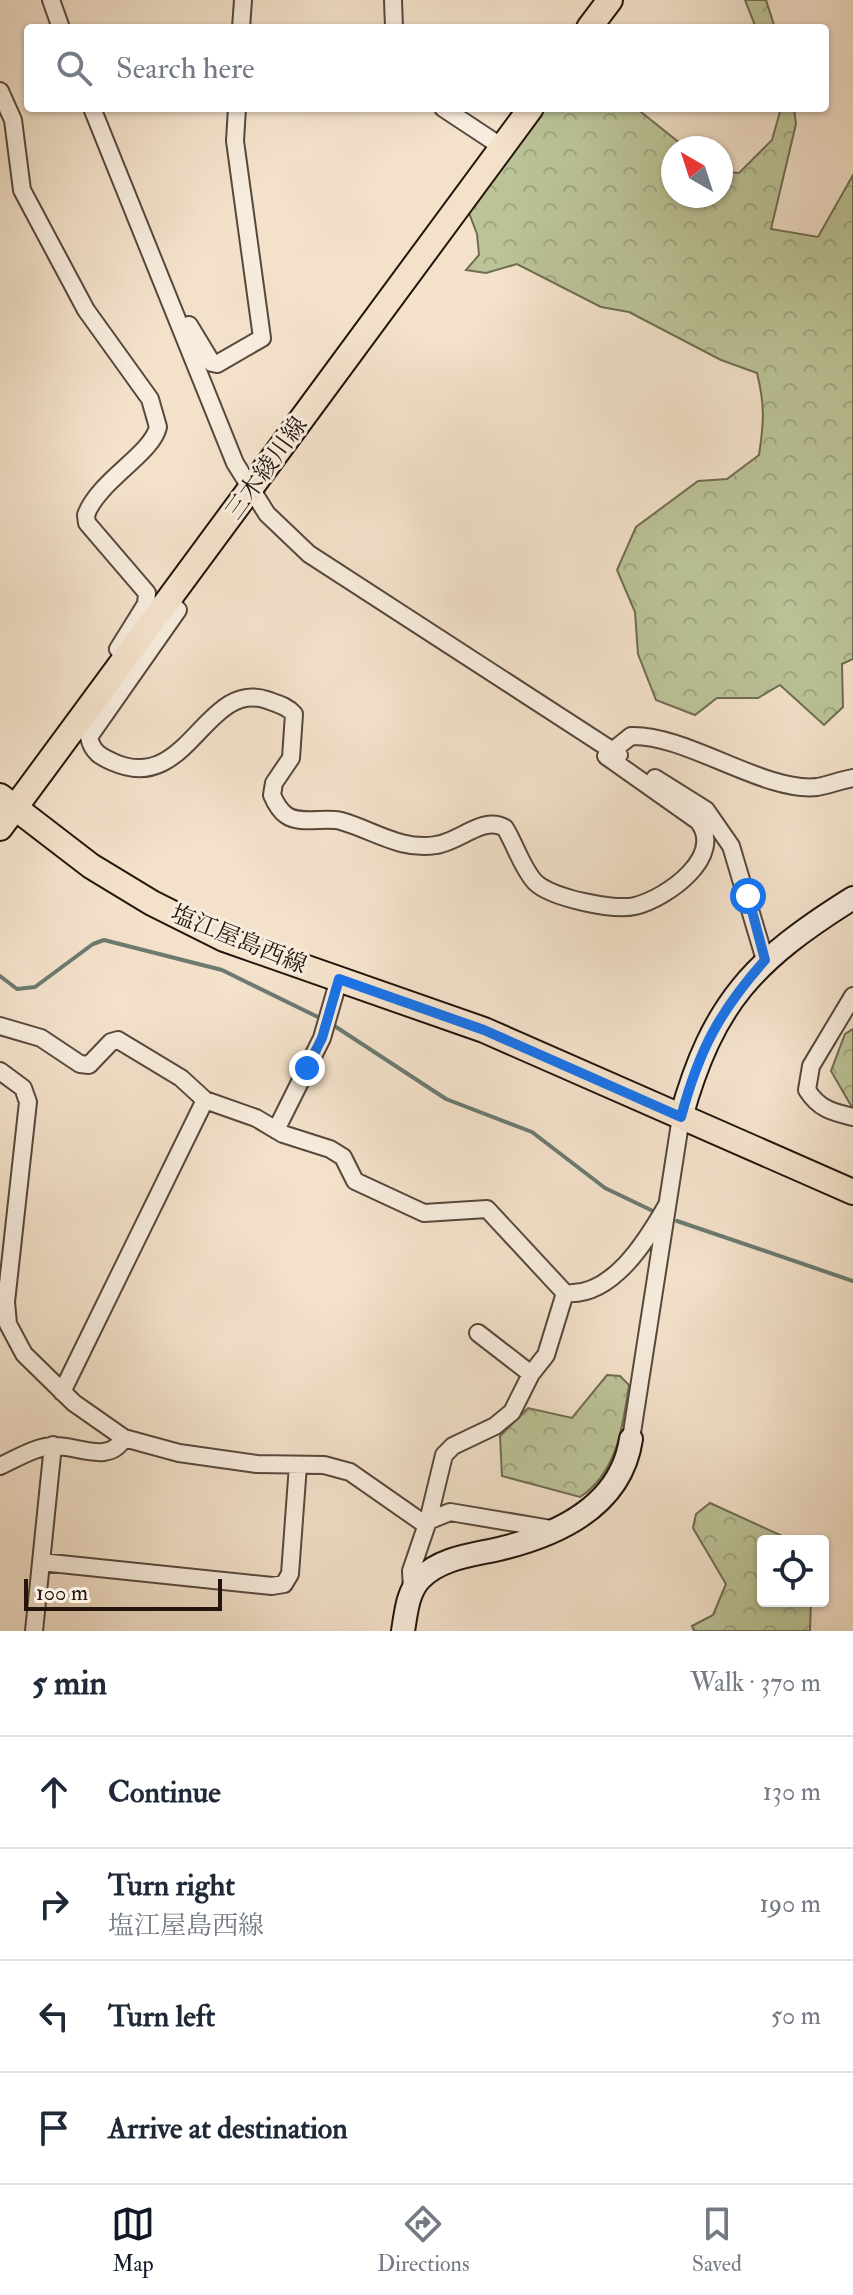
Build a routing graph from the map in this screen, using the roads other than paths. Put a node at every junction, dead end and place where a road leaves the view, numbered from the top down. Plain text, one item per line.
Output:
1 (51, 0) edge
2 (243, 0) edge
3 (393, 0) edge
4 (610, 0) edge
5 (60, 24) edge
6 (241, 24) edge
7 (394, 24) edge
8 (592, 24) edge
9 (0, 91) edge
10 (94, 112) edge
11 (237, 112) edge
12 (449, 112) edge
13 (528, 112) edge
14 (502, 147) junction
15 (177, 317) junction
16 (250, 489) junction
17 (168, 600) junction
18 (126, 658) junction
19 (612, 750) junction
20 (853, 778) edge
21 (8, 802) edge
22 (0, 828) edge
23 (853, 898) edge
24 (765, 960) junction
25 (339, 979) junction
26 (853, 996) edge
27 (0, 1026) edge
28 (0, 1071) edge
29 (205, 1100) junction
30 (681, 1117) junction
31 (853, 1117) edge
32 (276, 1130) junction
33 (853, 1192) edge
34 (667, 1205) junction
35 (636, 1252) junction
36 (656, 1276) junction
37 (565, 1293) junction
38 (478, 1333) dead end
39 (8, 1341) edge
40 (531, 1374) junction
41 (62, 1392) junction
42 (124, 1438) junction
43 (631, 1439) joint
44 (53, 1445) junction
45 (298, 1465) junction
46 (0, 1466) edge
47 (427, 1523) junction
48 (557, 1530) junction
49 (41, 1562) junction
50 (412, 1590) junction
51 (34, 1631) edge
52 (403, 1631) edge

1 - 5 street
2 - 6 street
3 - 7 street
4 - 8 main road
9 - 18 street
10 - 15 street
11 - 15 street
12 - 14 street
13 - 14 main road, 三木綾川線
14 - 16 main road, 三木綾川線
15 - 16 street
16 - 17 main road, 三木綾川線
16 - 19 street
17 - 18 main road, 三木綾川線
17 - 19 street
18 - 21 main road, 三木綾川線
19 - 20 street
19 - 24 street
21 - 22 main road, 三木綾川線
21 - 25 main road, 塩江屋島西線
23 - 24 street
24 - 30 street
25 - 30 main road, 塩江屋島西線
25 - 32 street
26 - 31 street
27 - 29 street
28 - 39 street
29 - 32 street
29 - 41 street
30 - 33 main road, 塩江屋島西線
30 - 34 street
32 - 37 street
34 - 35 street
34 - 36 street
35 - 36 street
35 - 37 street
36 - 43 street
37 - 40 street
38 - 40 street
39 - 41 street
40 - 47 street
41 - 42 street
42 - 44 street
42 - 45 street
43 - 48 street
44 - 46 street
44 - 49 street
45 - 47 street
45 - 49 street
47 - 48 street
47 - 50 street
48 - 50 street
49 - 51 street
50 - 52 street

